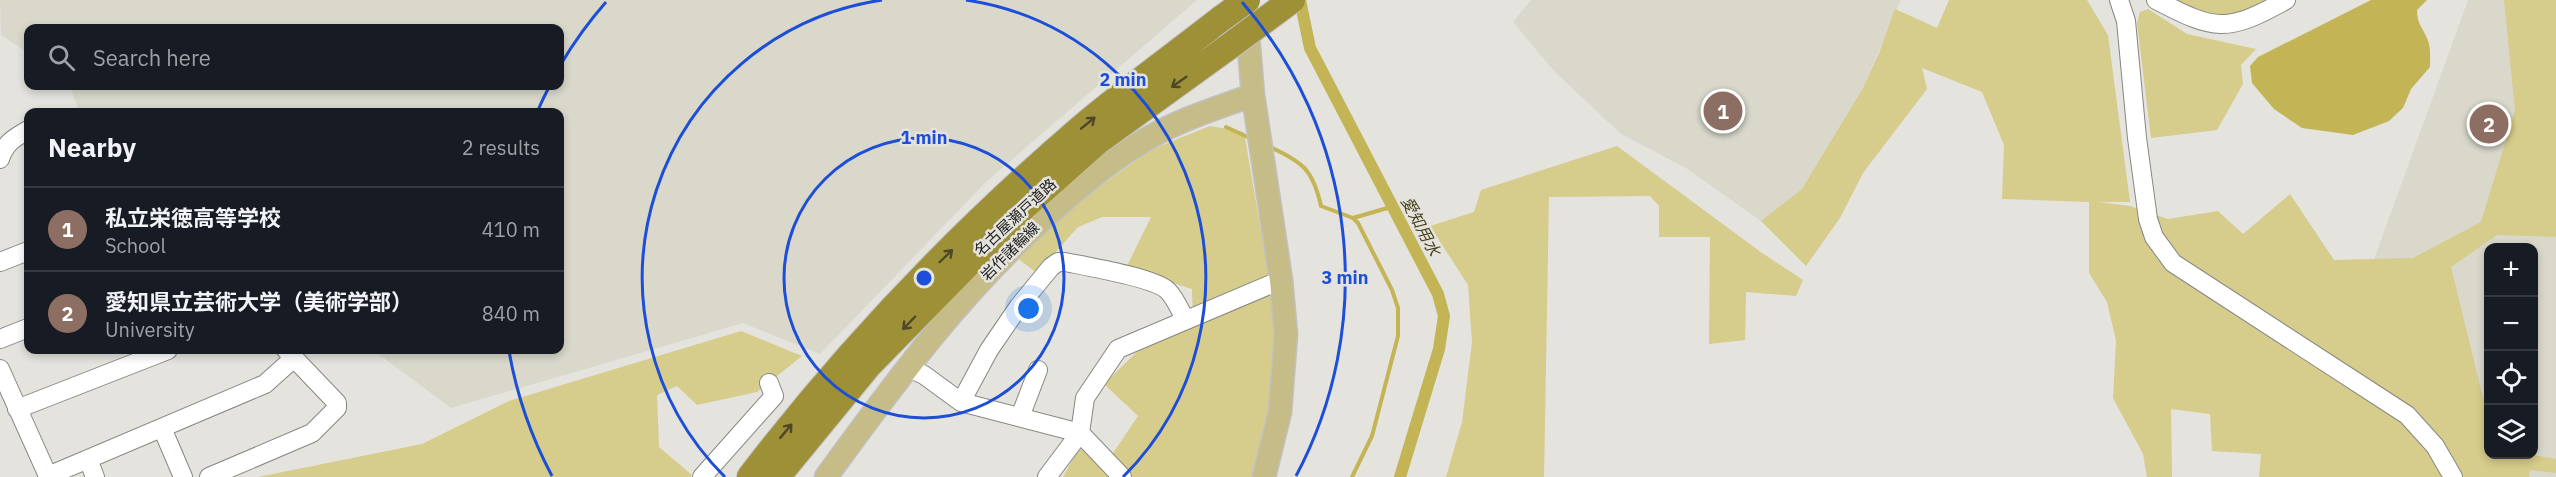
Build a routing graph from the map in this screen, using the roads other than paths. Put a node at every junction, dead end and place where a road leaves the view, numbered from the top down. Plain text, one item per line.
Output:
1 (1246, 0) edge
2 (1292, 0) edge
3 (2119, 0) edge
4 (2156, 0) edge
5 (2286, 0) edge
6 (1253, 95) junction
7 (24, 132) edge
8 (0, 159) edge
9 (24, 253) edge
10 (0, 262) edge
11 (1281, 280) junction
12 (1185, 319) junction
13 (24, 330) edge
14 (0, 339) edge
15 (158, 354) edge
16 (290, 354) edge
17 (907, 367) junction
18 (0, 369) edge
19 (1038, 370) dead end
20 (769, 383) dead end
21 (961, 402) junction
22 (18, 409) junction
23 (1020, 417) junction
24 (162, 428) junction
25 (1080, 433) junction
26 (88, 459) junction
27 (95, 477) edge
28 (183, 477) edge
29 (209, 477) edge
30 (702, 477) edge
31 (750, 477) edge
32 (777, 477) edge
33 (826, 477) edge
34 (1047, 477) edge
35 (1122, 477) edge
36 (1264, 477) edge
37 (2453, 477) edge

1 - 6 main road
31 -> 1 highway, 名古屋瀬戸道路, bridge
2 -> 32 highway, 名古屋瀬戸道路, bridge
3 - 37 street
4 - 5 street
6 - 11 main road
6 - 17 main road, 岩作諸輪線
7 - 8 street
9 - 10 street
11 - 12 street
11 - 36 main road
12 - 21 street
12 - 25 street
13 - 14 street
15 - 22 street
16 - 24 street
16 - 29 street
17 - 21 street
17 - 33 main road, 岩作諸輪線
18 - 22 street
19 - 23 street
20 - 30 street
21 - 23 street
22 - 26 street
23 - 25 street
24 - 26 street
24 - 28 street
25 - 34 street
25 - 35 street
26 - 27 street

